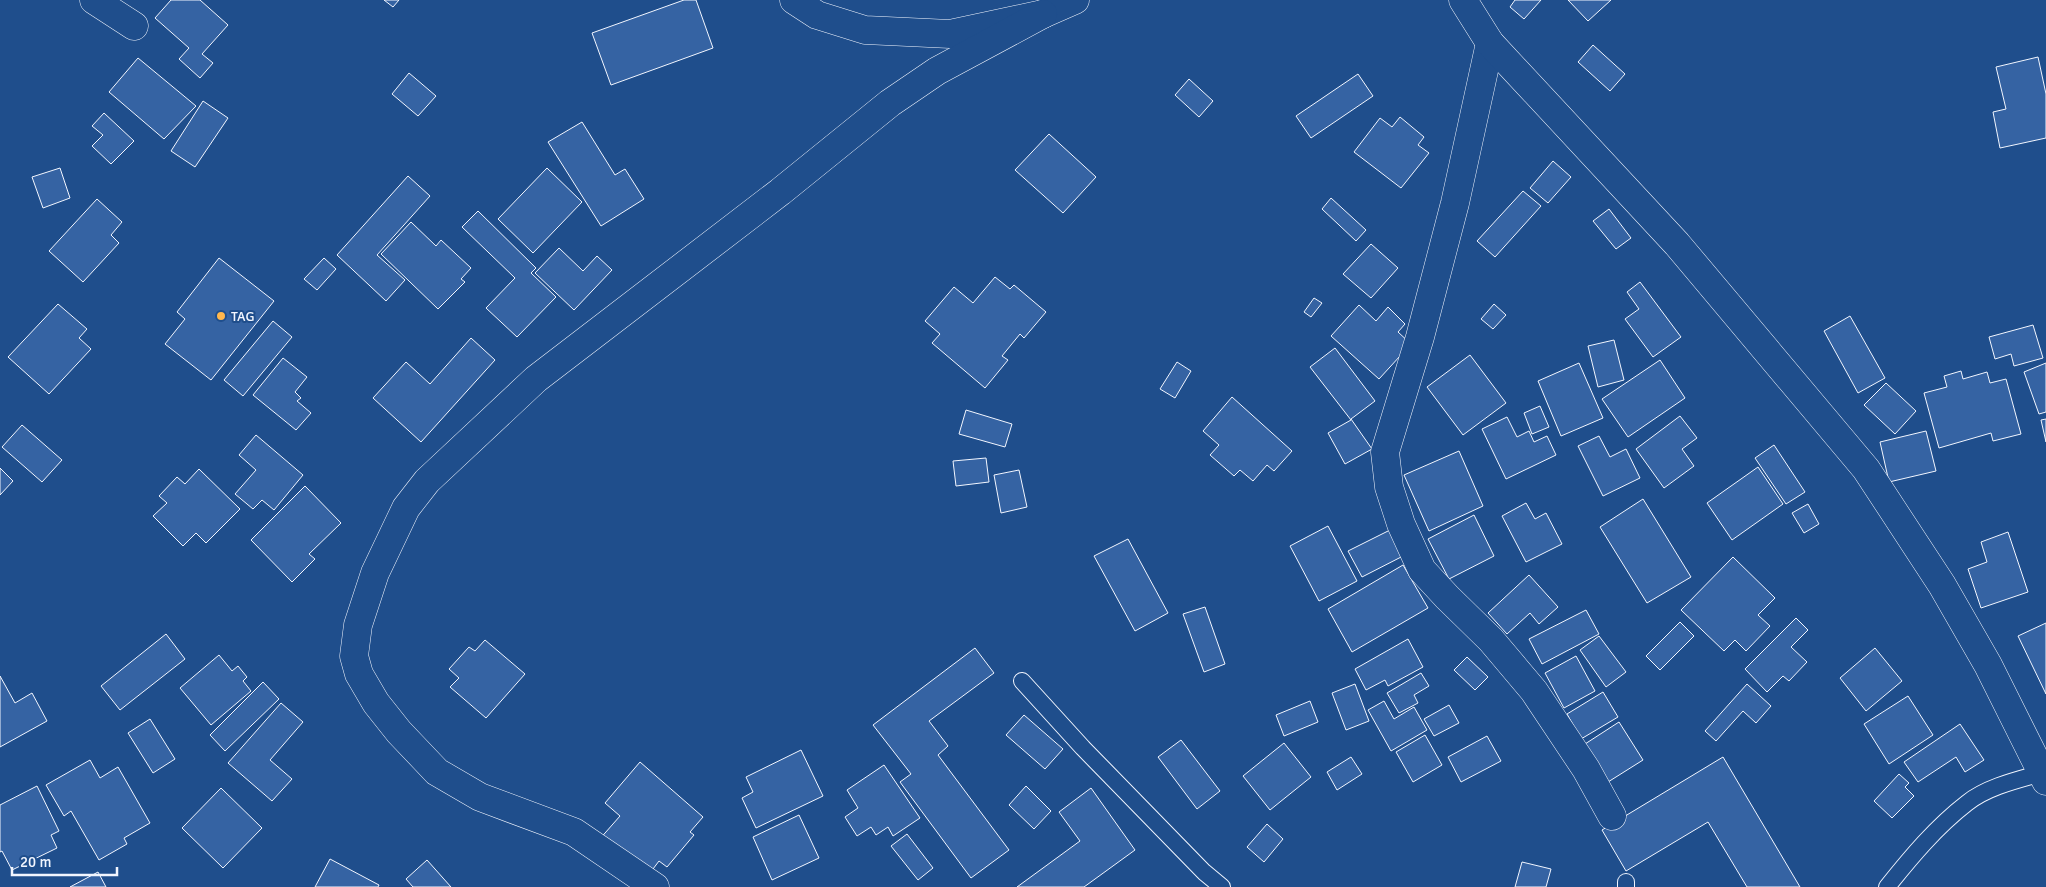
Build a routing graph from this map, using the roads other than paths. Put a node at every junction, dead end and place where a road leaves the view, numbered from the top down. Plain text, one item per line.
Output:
1 (94, 0) edge
2 (794, 0) edge
3 (1075, 0) edge
4 (1463, 0) edge
5 (1043, 14) junction
6 (134, 26) dead end
7 (1490, 43) junction
8 (1022, 681) dead end
9 (2044, 777) edge
10 (1612, 816) dead end
11 (656, 887) edge
12 (1222, 887) edge
13 (1887, 887) edge

1 - 6 street
2 - 5 street
3 - 5 street
4 - 7 street
5 - 11 street
7 - 9 street
7 - 10 street
8 - 12 lane
9 - 13 lane

